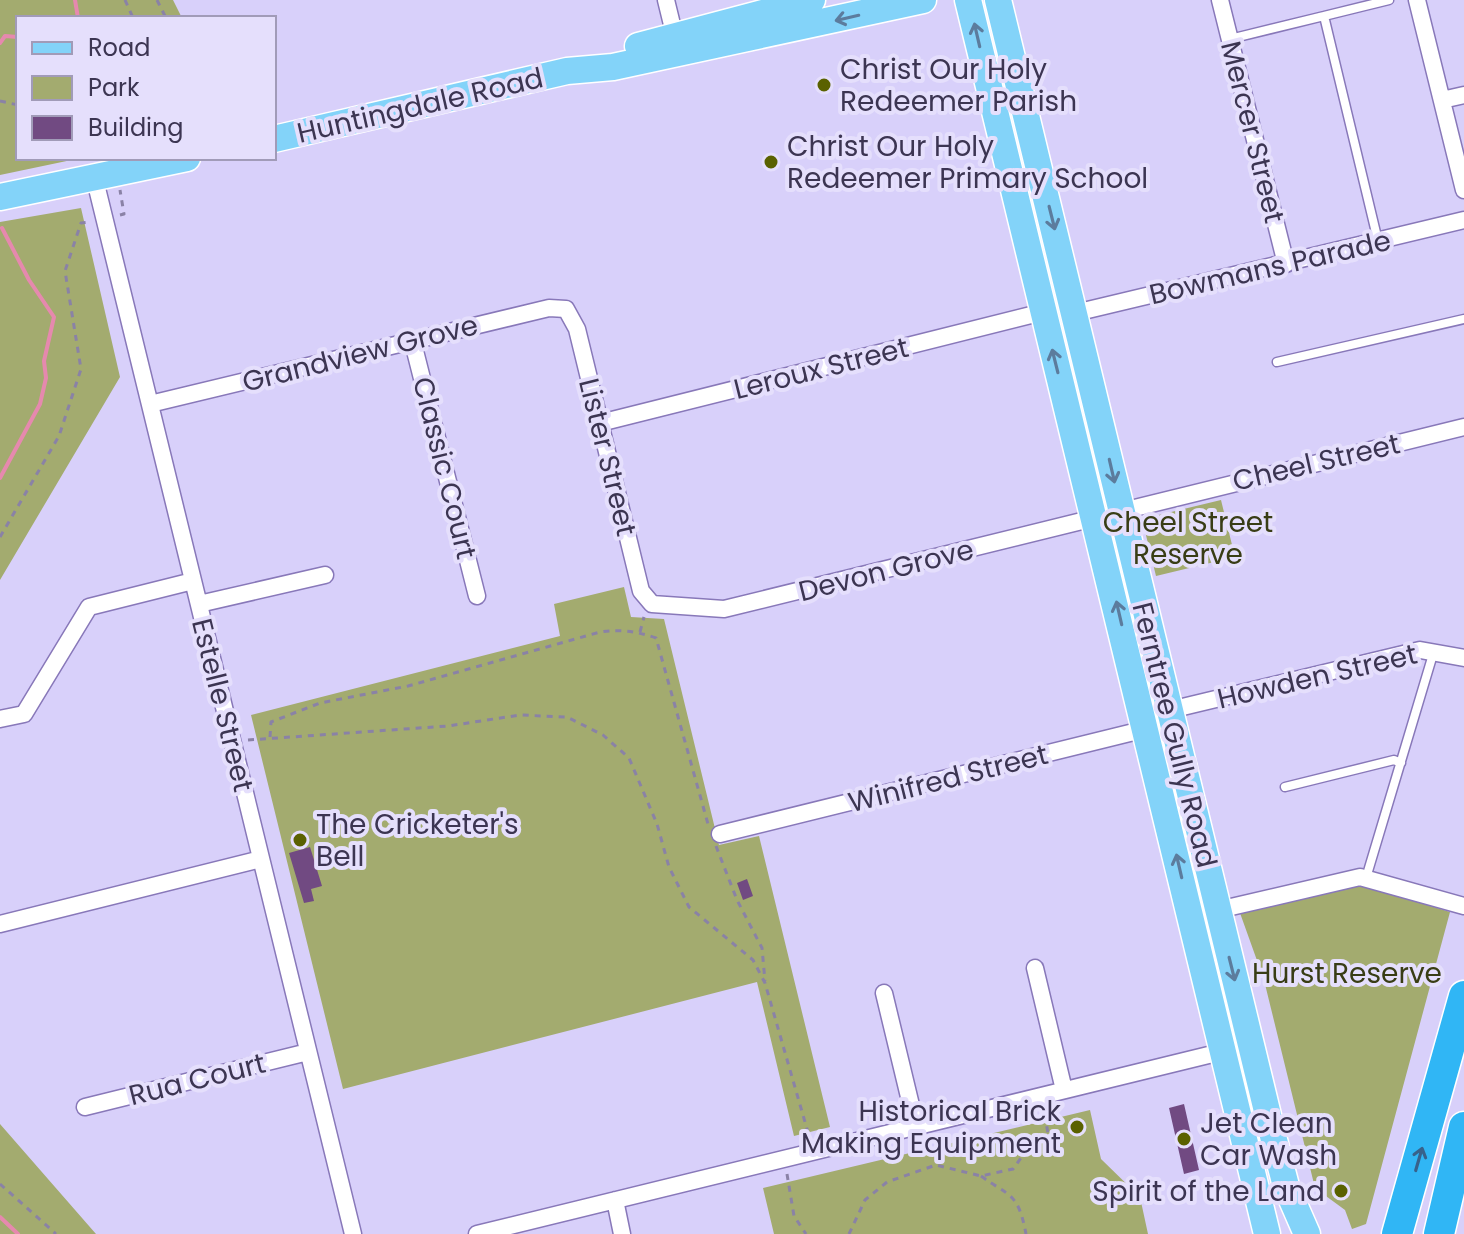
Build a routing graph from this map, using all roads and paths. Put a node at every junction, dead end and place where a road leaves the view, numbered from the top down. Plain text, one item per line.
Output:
1 (666, 0) edge
2 (812, 0) edge
3 (923, 0) edge
4 (968, 0) edge
5 (998, 0) edge
6 (1220, 0) edge
7 (1389, 0) edge
8 (1417, 0) edge
9 (1324, 16) junction
10 (1230, 39) junction
11 (676, 44) junction
12 (1464, 95) edge
13 (1442, 100) junction
14 (276, 139) edge
15 (177, 160) edge
16 (120, 171) junction
17 (94, 176) junction
18 (1464, 190) edge
19 (0, 197) edge
20 (104, 218) junction
21 (1464, 220) edge
22 (1378, 241) junction
23 (1286, 264) junction
24 (569, 312) joint
25 (1043, 312) junction
26 (1075, 313) junction
27 (1464, 319) edge
28 (412, 339) junction
29 (1277, 362) dead end
30 (150, 404) junction
31 (600, 423) junction
32 (1464, 427) edge
33 (1108, 513) junction
34 (0, 537) edge
35 (325, 575) dead end
36 (193, 581) junction
37 (477, 596) dead end
38 (648, 601) joint
39 (199, 604) junction
40 (1434, 650) junction
41 (1464, 658) edge
42 (1170, 710) junction
43 (0, 719) edge
44 (1146, 729) junction
45 (270, 737) junction
46 (233, 744) junction
47 (1401, 763) junction
48 (1285, 787) dead end
49 (714, 832) junction
50 (261, 859) junction
51 (1366, 878) junction
52 (1463, 901) edge
53 (1218, 910) junction
54 (0, 924) edge
55 (1035, 968) dead end
56 (765, 983) junction
57 (884, 993) dead end
58 (1464, 996) edge
59 (1250, 1044) junction
60 (1223, 1051) junction
61 (308, 1052) junction
62 (1064, 1090) junction
63 (1040, 1096) junction
64 (85, 1107) dead end
65 (916, 1126) junction
66 (1464, 1127) edge
67 (812, 1152) junction
68 (783, 1159) junction
69 (981, 1176) junction
70 (0, 1184) edge
71 (615, 1200) junction
72 (56, 1234) edge
73 (353, 1234) edge
74 (477, 1234) edge
75 (622, 1234) edge
76 (806, 1234) edge
77 (849, 1234) edge
78 (1026, 1234) edge
79 (1267, 1234) edge
80 (1307, 1234) edge
81 (1397, 1234) edge
82 (1439, 1234) edge

1 - 11 street
2 - 11 main road, Huntingdale Road
3 -> 11 main road, Huntingdale Road
25 -> 4 main road, Ferntree Gully Road
5 -> 26 main road, Ferntree Gully Road
6 - 10 street, Mercer Street
7 - 9 lane
8 - 13 street
9 - 10 lane
9 - 22 lane
10 - 23 street, Mercer Street
11 - 14 main road, Huntingdale Road
12 - 13 street
13 - 18 street
15 - 16 main road
16 - 17 main road
16 - 20 path
17 - 19 main road
17 - 20 street, Estelle Street
20 - 30 street, Estelle Street
20 - 34 path
21 - 22 street, Bowmans Parade
22 - 23 street, Bowmans Parade
23 - 26 street, Bowmans Parade
24 - 28 street, Grandview Grove
24 - 31 street, Lister Street
25 - 31 street, Leroux Street
33 -> 25 main road, Ferntree Gully Road
26 -> 33 main road, Ferntree Gully Road
27 - 29 lane
28 - 30 street, Grandview Grove
28 - 37 street, Classic Court
30 - 36 street, Estelle Street
31 - 38 street, Lister Street
32 - 33 street, Cheel Street
33 - 38 street, Devon Grove
33 - 42 main road, Ferntree Gully Road
44 -> 33 main road, Ferntree Gully Road
35 - 39 street
36 - 39 street, Estelle Street
36 - 43 street
39 - 46 street, Estelle Street
40 - 41 street, Howden Street
40 - 42 street, Howden Street
40 - 47 lane
42 - 44 street, Winifred Street
42 - 53 main road, Ferntree Gully Road
44 - 49 street, Winifred Street
60 -> 44 main road, Ferntree Gully Road
45 - 46 path
45 - 49 path
45 - 56 path
46 - 50 street, Estelle Street
47 - 48 lane
47 - 51 lane
49 - 56 path
50 - 54 street
50 - 61 street, Estelle Street
51 - 52 street
51 - 53 street
53 -> 59 main road, Ferntree Gully Road
55 - 62 street
56 - 67 path
57 - 65 street
81 -> 58 highway
59 - 60 street
59 - 80 main road, Ferntree Gully Road
60 - 62 street
60 - 79 main road, Ferntree Gully Road
61 - 64 street, Rua Court
61 - 73 street, Estelle Street
62 - 63 street
63 - 65 street
63 - 69 path
65 - 67 street
66 - 82 highway
67 - 68 street
68 - 71 street
68 - 76 path
69 - 77 path
69 - 78 path
70 - 72 path
71 - 74 street
71 - 75 street

